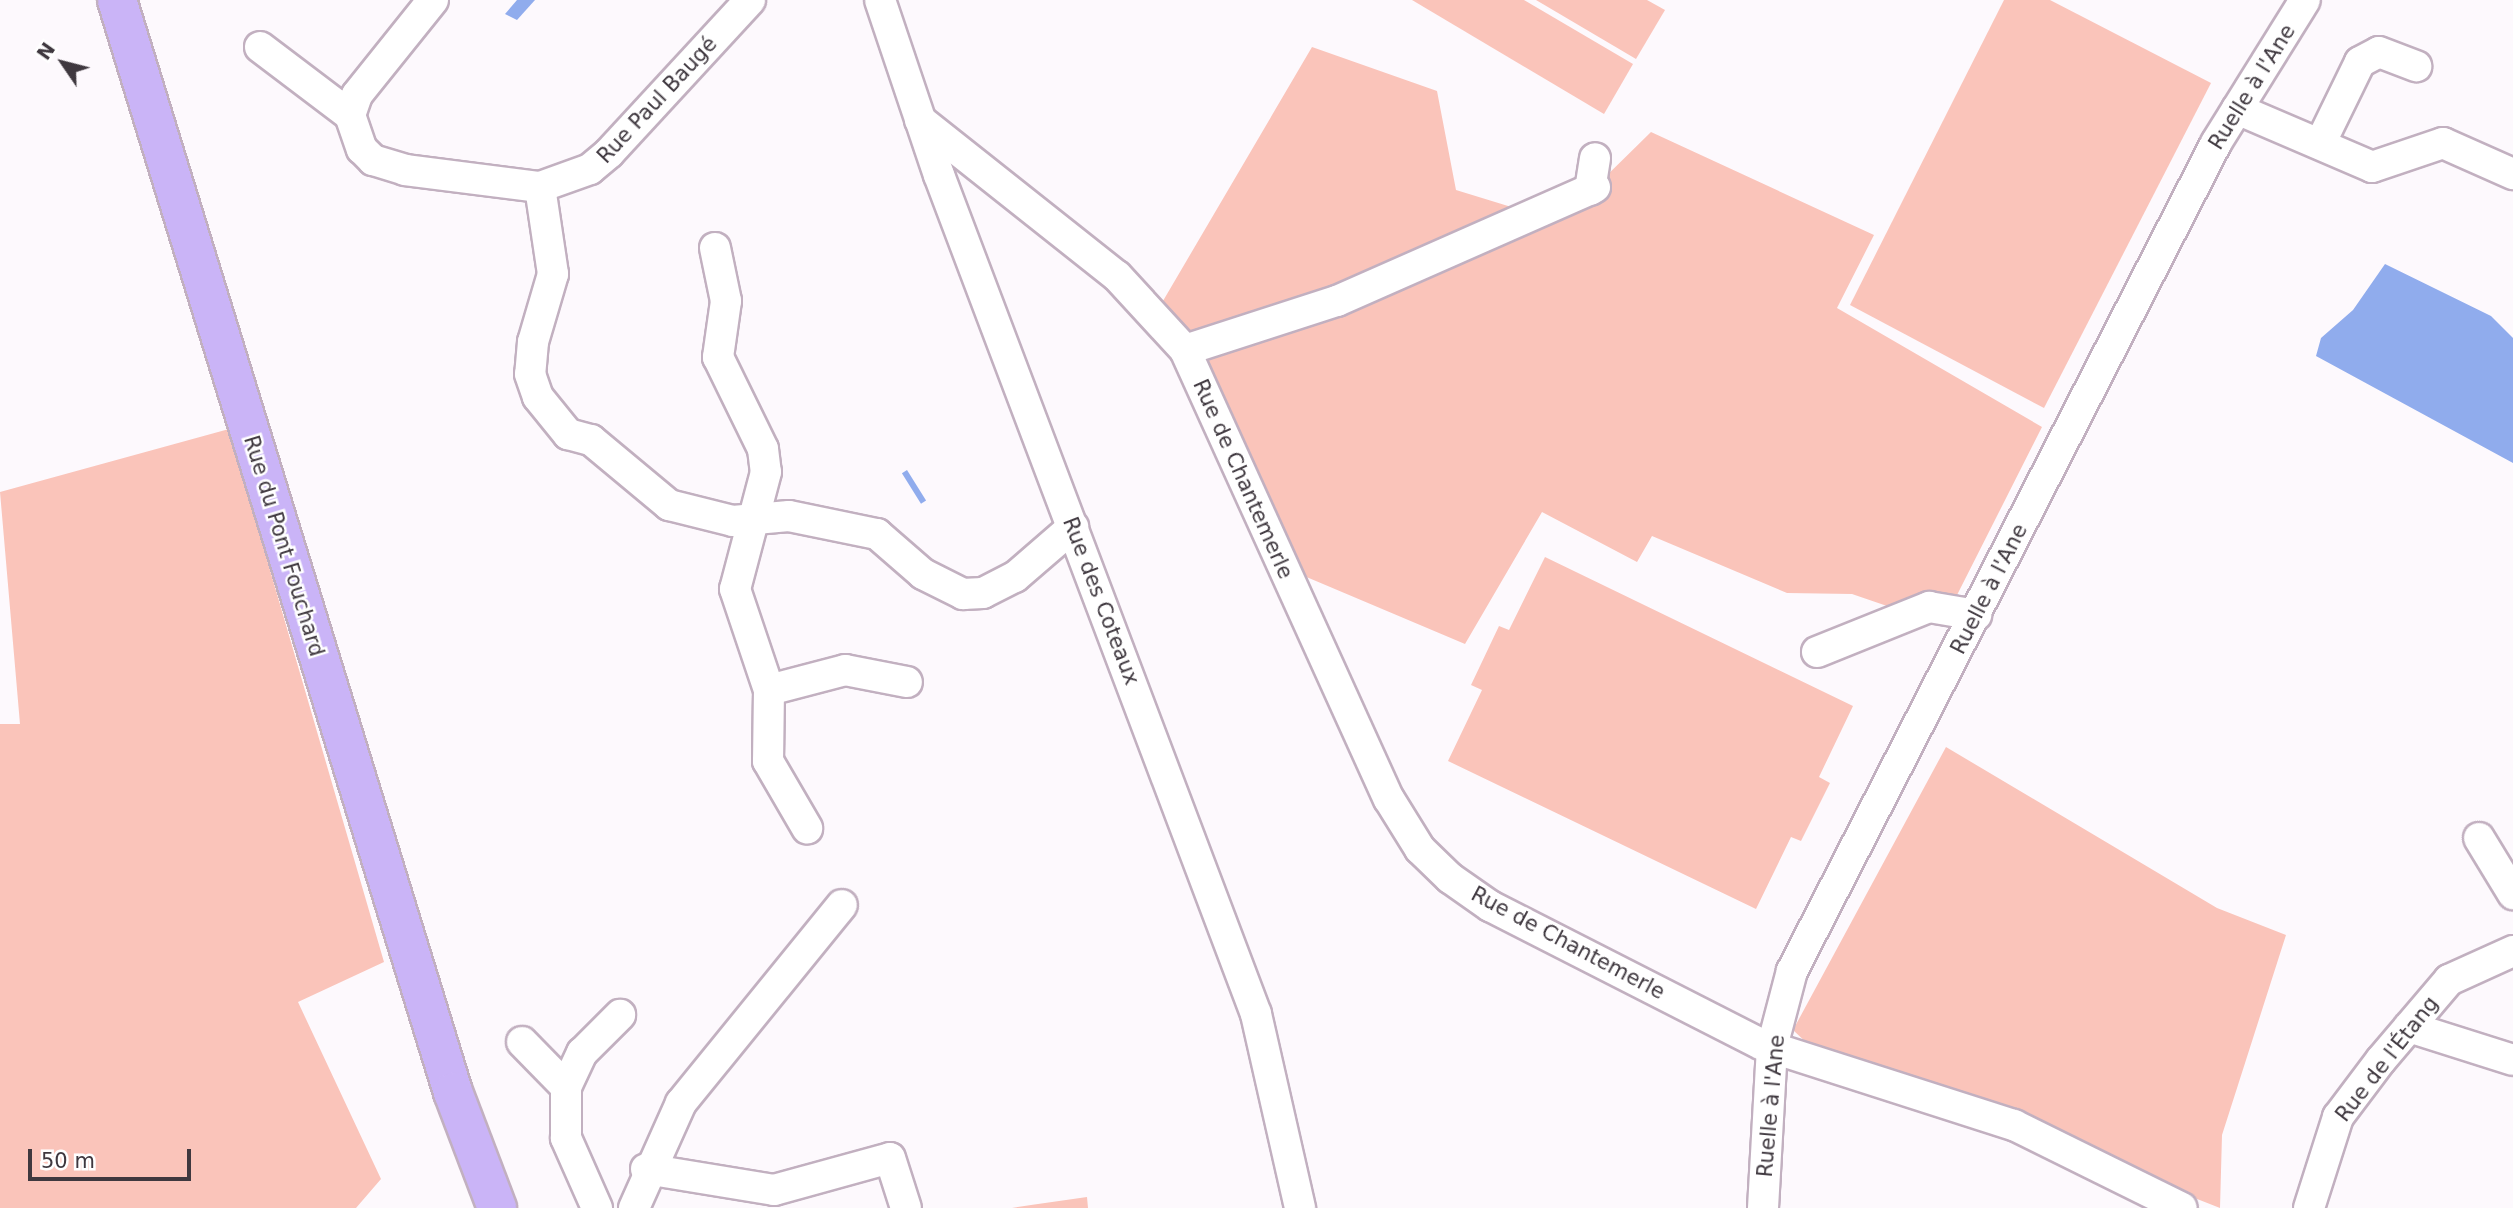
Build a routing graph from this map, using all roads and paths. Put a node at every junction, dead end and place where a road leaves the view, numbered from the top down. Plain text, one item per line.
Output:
1 (117, 0) edge
2 (433, 0) edge
3 (750, 0) edge
4 (880, 0) edge
5 (2305, 0) edge
6 (260, 47) dead end
7 (2416, 65) dead end
8 (2237, 108) junction
9 (350, 114) junction
10 (920, 120) junction
11 (2320, 144) junction
12 (985, 173) junction
13 (2513, 174) edge
14 (1593, 178) dead end
15 (941, 179) junction
16 (540, 187) junction
17 (1010, 194) junction
18 (958, 225) junction
19 (715, 248) dead end
20 (1185, 351) junction
21 (756, 515) junction
22 (1073, 527) junction
23 (1976, 615) junction
24 (1816, 652) dead end
25 (907, 682) dead end
26 (769, 690) junction
27 (807, 828) dead end
28 (2479, 838) dead end
29 (2513, 894) edge
30 (842, 905) dead end
31 (2513, 951) edge
32 (620, 1015) dead end
33 (2409, 1027) junction
34 (522, 1042) dead end
35 (1772, 1047) junction
36 (2513, 1060) edge
37 (566, 1087) junction
38 (453, 1092) junction
39 (646, 1169) junction
40 (480, 1208) edge
41 (497, 1208) edge
42 (597, 1208) edge
43 (634, 1208) edge
44 (906, 1208) edge
45 (1300, 1208) edge
46 (1763, 1208) edge
47 (2182, 1208) edge
48 (2309, 1208) edge

1 - 38 main road, Rue du Pont Fouchard
2 - 9 street
3 - 16 street, Rue Paul Baugé
4 - 10 street, Rue des Coteaux
5 - 8 street, Ruelle à l'Ane
6 - 9 street
7 - 11 street
8 - 11 street
8 - 23 street, Ruelle à l'Ane
9 - 16 street, Rue Paul Baugé
10 - 12 street, Rue de Chantemerle
10 - 15 street, Rue des Coteaux
11 - 13 street
12 - 15 street
12 - 17 street, Rue de Chantemerle
14 - 20 street
15 - 17 street, Rue de Chantemerle
15 - 18 street, Rue des Coteaux
16 - 21 street
17 - 18 street
17 - 20 street, Rue de Chantemerle
18 - 22 street, Rue des Coteaux
19 - 21 street
20 - 35 street, Rue de Chantemerle
21 - 22 street
21 - 26 street
22 - 45 street, Rue des Coteaux
23 - 24 street
23 - 35 street, Ruelle à l'Ane
25 - 26 street
26 - 27 street
28 - 29 street
30 - 39 street
31 - 33 street, Rue de l'Étang
32 - 37 street
33 - 36 street
33 - 48 street, Rue de l'Étang
34 - 37 street
35 - 46 street, Ruelle à l'Ane
35 - 47 street, Rue de Chantemerle
37 - 42 street
38 - 40 main road, Rue du Pont Fouchard
38 - 41 main road, Rue du Pont Fouchard
39 - 43 street
39 - 44 street

